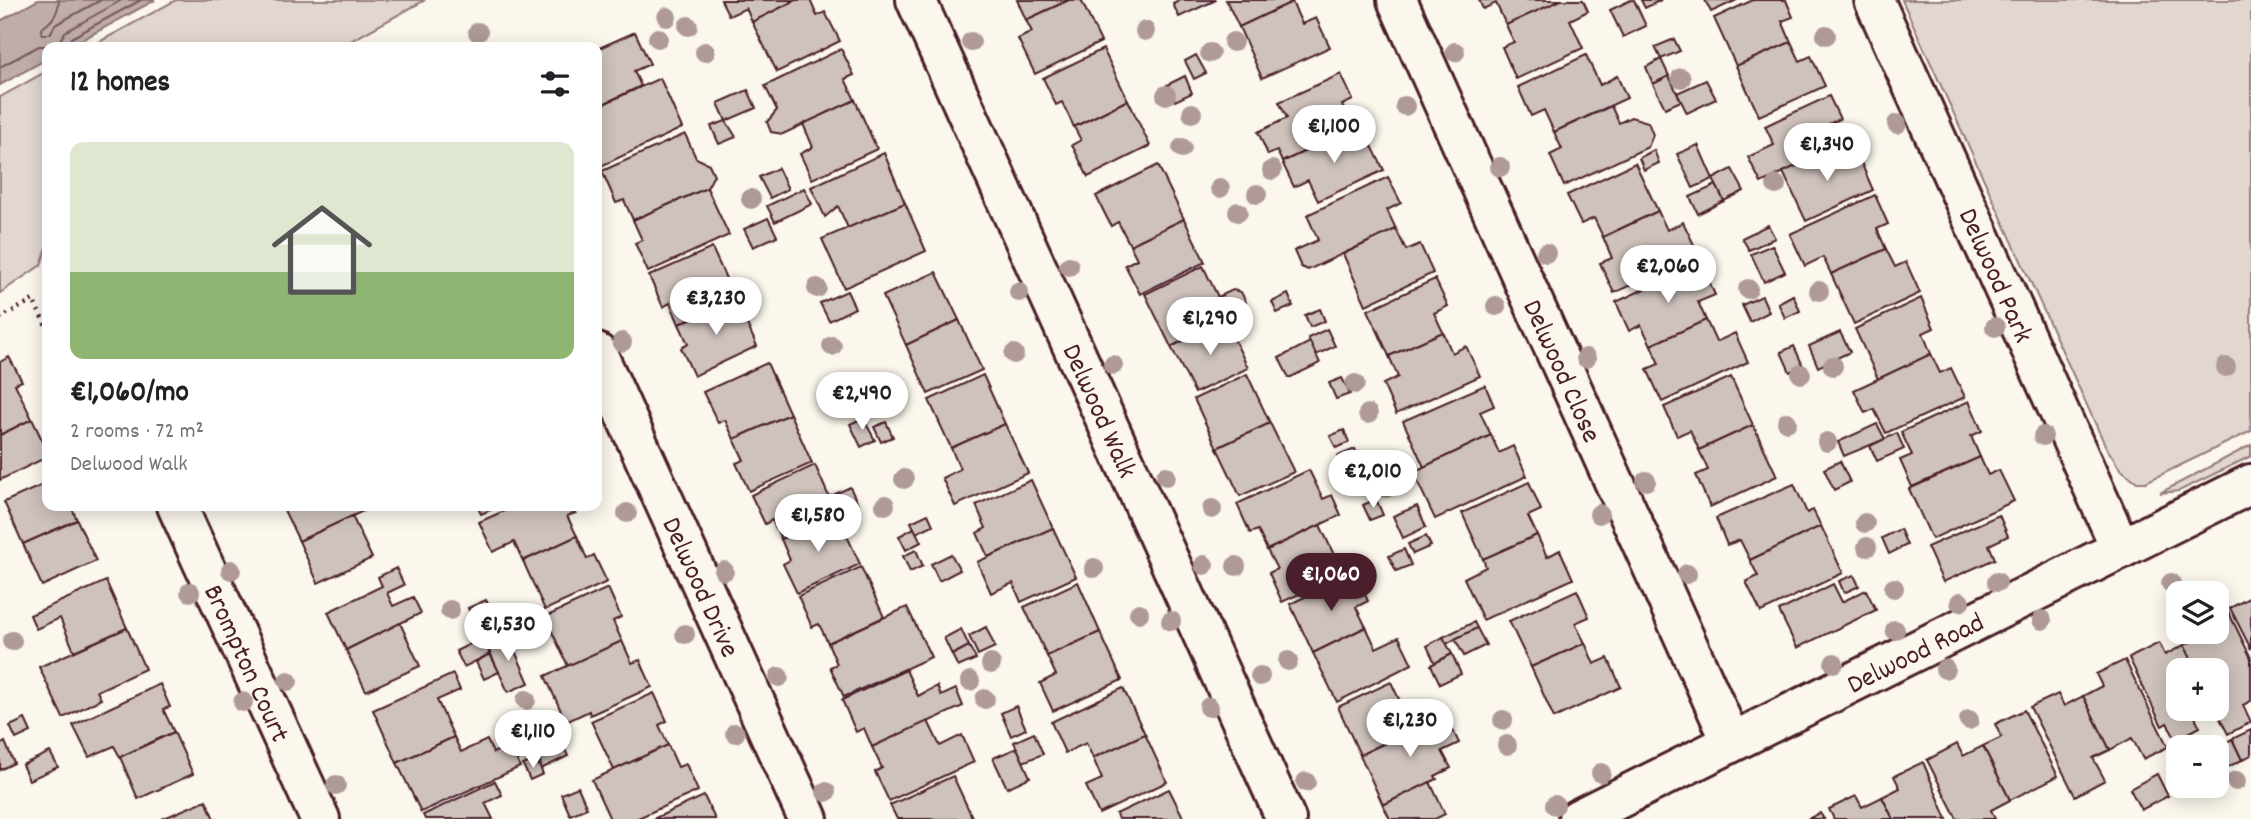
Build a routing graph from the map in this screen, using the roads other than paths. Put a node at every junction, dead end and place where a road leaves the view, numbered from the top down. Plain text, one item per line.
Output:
1 (916, 0) edge
2 (1397, 0) edge
3 (1874, 0) edge
4 (602, 364) edge
5 (2251, 484) edge
6 (179, 511) edge
7 (2121, 549) junction
8 (1731, 741) junction
9 (320, 819) edge
10 (808, 819) edge
11 (1286, 819) edge
12 (1578, 819) edge

1 - 11 street, Delwood Walk
2 - 8 street, Delwood Close
3 - 7 street, Delwood Park
4 - 10 street, Delwood Drive
5 - 7 street, Delwood Road
6 - 9 street, Brompton Court
7 - 8 street, Delwood Road
8 - 12 street, Delwood Road

